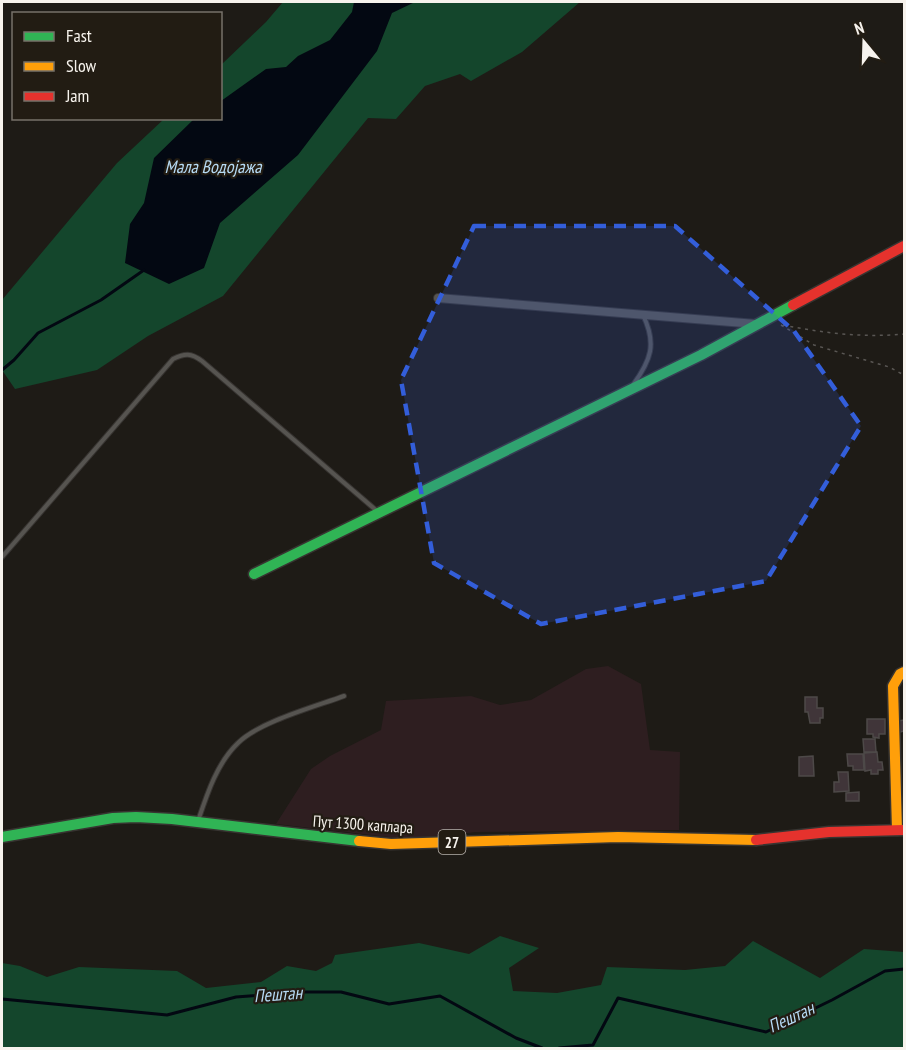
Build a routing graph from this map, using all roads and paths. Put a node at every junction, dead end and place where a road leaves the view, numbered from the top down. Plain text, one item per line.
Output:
1 (904, 246) edge
2 (438, 298) dead end
3 (642, 314) junction
4 (771, 317) junction
5 (756, 324) junction
6 (782, 325) junction
7 (904, 334) edge
8 (904, 375) edge
9 (629, 391) junction
10 (379, 513) junction
11 (2, 557) edge
12 (254, 574) dead end
13 (904, 672) edge
14 (344, 696) dead end
15 (198, 822) junction
16 (901, 830) edge
17 (2, 837) edge

1 - 4 main road
2 - 3 street
3 - 5 street
3 - 9 lane
4 - 5 main road
4 - 6 path
5 - 9 main road
6 - 7 path
6 - 8 path
9 - 10 main road
10 - 11 lane
10 - 12 main road
13 - 16 main road
14 - 15 lane
15 - 16 main road, Пут 1300 каплара / 27
15 - 17 main road, Пут 1300 каплара / 27

